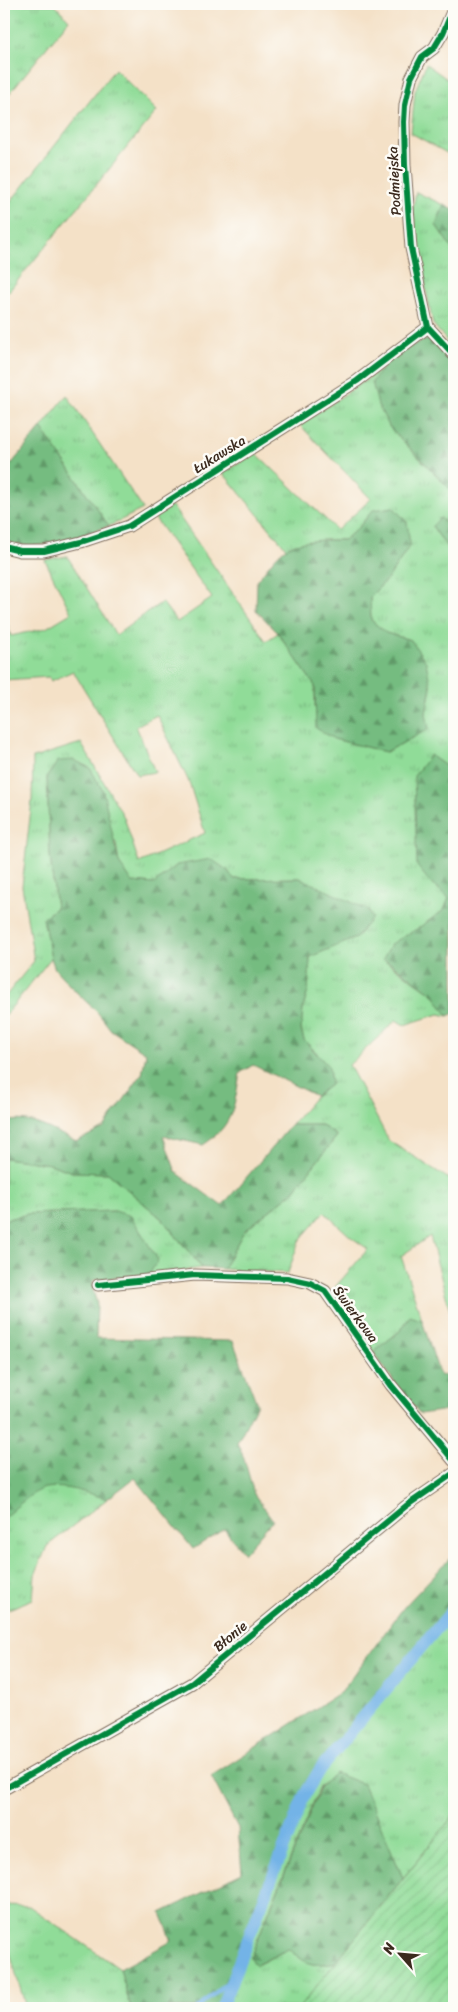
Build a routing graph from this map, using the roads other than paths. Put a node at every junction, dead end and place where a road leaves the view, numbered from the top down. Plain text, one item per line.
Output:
1 (454, 7) edge
2 (428, 327) junction
3 (454, 355) edge
4 (4, 547) edge
5 (98, 1285) dead end
6 (454, 1461) edge
7 (454, 1473) edge
8 (4, 1789) edge

1 - 2 street, Podmiejska
2 - 3 street
2 - 4 street, Łukawska
5 - 6 street, Świerkowa
7 - 8 street, Błonie

